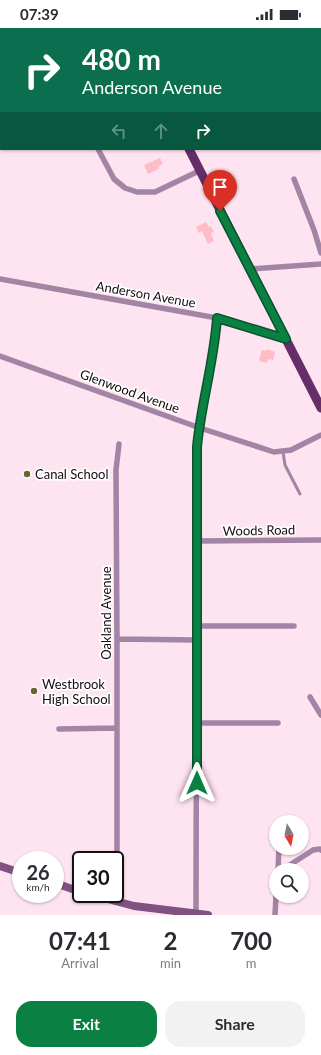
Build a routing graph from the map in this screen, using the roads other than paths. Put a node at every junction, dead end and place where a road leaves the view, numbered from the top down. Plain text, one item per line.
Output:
1 (99, 150) edge
2 (189, 150) edge
3 (199, 170) junction
4 (294, 179) dead end
5 (321, 253) edge
6 (321, 264) edge
7 (250, 269) junction
8 (0, 279) edge
9 (217, 318) junction
10 (286, 339) junction
11 (0, 356) edge
12 (321, 408) edge
13 (200, 428) junction
14 (321, 435) edge
15 (119, 444) dead end
16 (283, 452) junction
17 (300, 494) dead end
18 (321, 540) edge
19 (197, 541) junction
20 (197, 626) junction
21 (294, 626) dead end
22 (118, 639) junction
23 (196, 640) junction
24 (310, 697) dead end
25 (321, 715) edge
26 (278, 723) dead end
27 (197, 724) junction
28 (117, 728) junction
29 (59, 729) dead end
30 (321, 850) edge
31 (116, 851) edge
32 (293, 863) edge
33 (0, 866) edge
34 (12, 869) edge
35 (120, 903) edge
36 (276, 903) edge
37 (178, 914) edge
38 (196, 914) junction
39 (208, 915) edge
40 (275, 915) edge

1 - 3 street
2 - 3 main road
3 - 7 main road
4 - 5 street
6 - 7 street
7 - 10 main road
8 - 9 street, Anderson Avenue
9 - 10 street, Anderson Avenue
9 - 13 street
10 - 12 main road
11 - 13 street, Glenwood Avenue
13 - 16 street, Glenwood Avenue
13 - 19 street
14 - 16 street
15 - 22 street, Oakland Avenue
16 - 17 lane
18 - 19 street, Woods Road
19 - 20 street
20 - 21 street
20 - 23 street
22 - 23 street
22 - 28 street, Oakland Avenue
23 - 27 street
24 - 25 street
26 - 27 street
27 - 38 street
28 - 29 street
28 - 31 street, Oakland Avenue
30 - 32 street
33 - 34 main road
35 - 37 main road
36 - 40 street
37 - 38 main road
38 - 39 main road

